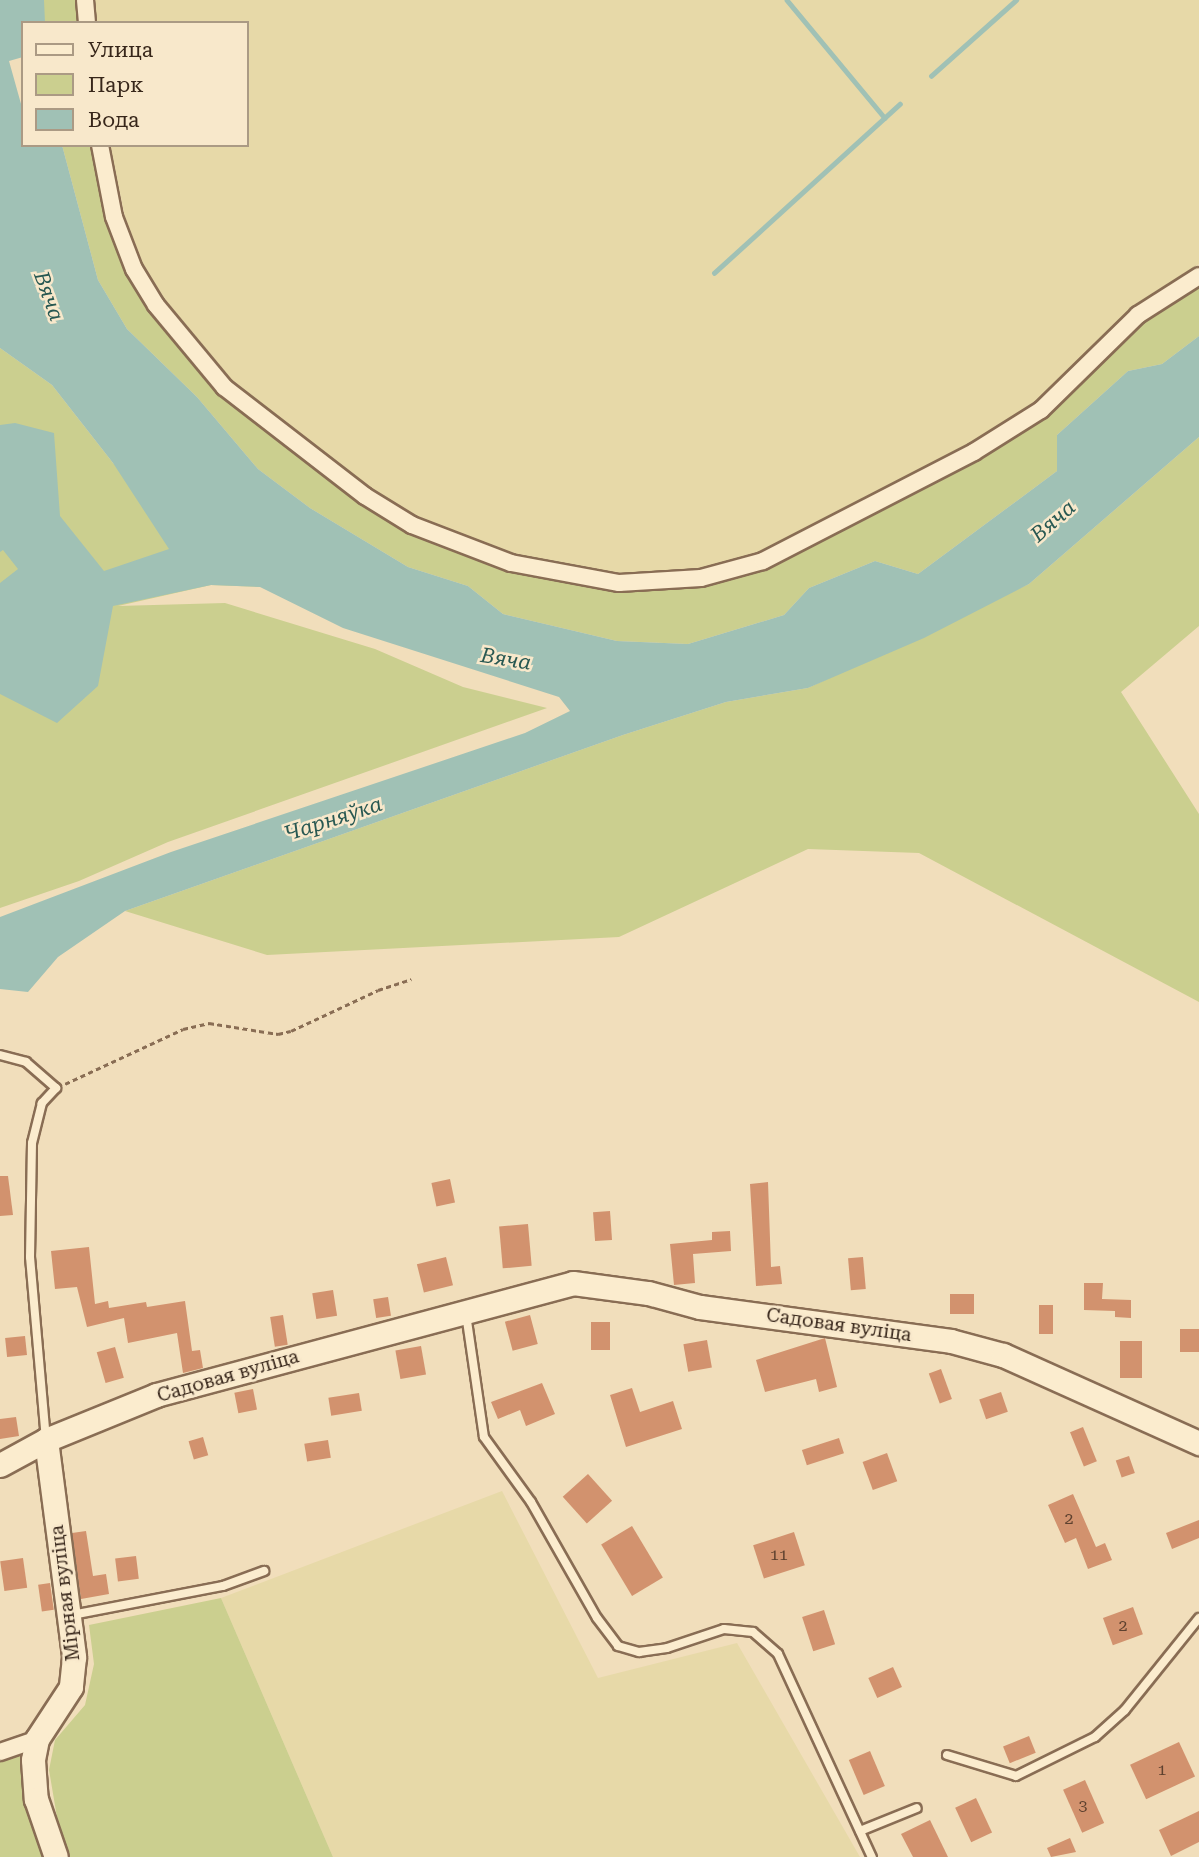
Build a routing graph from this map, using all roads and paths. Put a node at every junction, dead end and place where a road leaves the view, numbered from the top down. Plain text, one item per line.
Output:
1 (85, 0) edge
2 (87, 21) edge
3 (100, 147) edge
4 (1199, 276) edge
5 (411, 979) dead end
6 (0, 1055) edge
7 (57, 1088) junction
8 (466, 1310) junction
9 (46, 1440) junction
10 (1199, 1443) edge
11 (0, 1465) edge
12 (264, 1572) dead end
13 (69, 1615) junction
14 (1199, 1618) edge
15 (37, 1739) junction
16 (0, 1752) edge
17 (947, 1755) dead end
18 (917, 1808) dead end
19 (860, 1831) junction
20 (56, 1857) edge
21 (872, 1857) edge

1 - 2 street
3 - 4 street
5 - 7 path
6 - 7 lane
7 - 9 lane
8 - 9 street, Садовая вуліца
8 - 10 street, Садовая вуліца
8 - 19 lane
9 - 11 street, Садовая вуліца
9 - 13 street, Мірная вуліца
12 - 13 lane
13 - 15 street, Мірная вуліца
14 - 17 lane
15 - 16 street
15 - 20 street, Мірная вуліца
18 - 19 lane
19 - 21 lane

